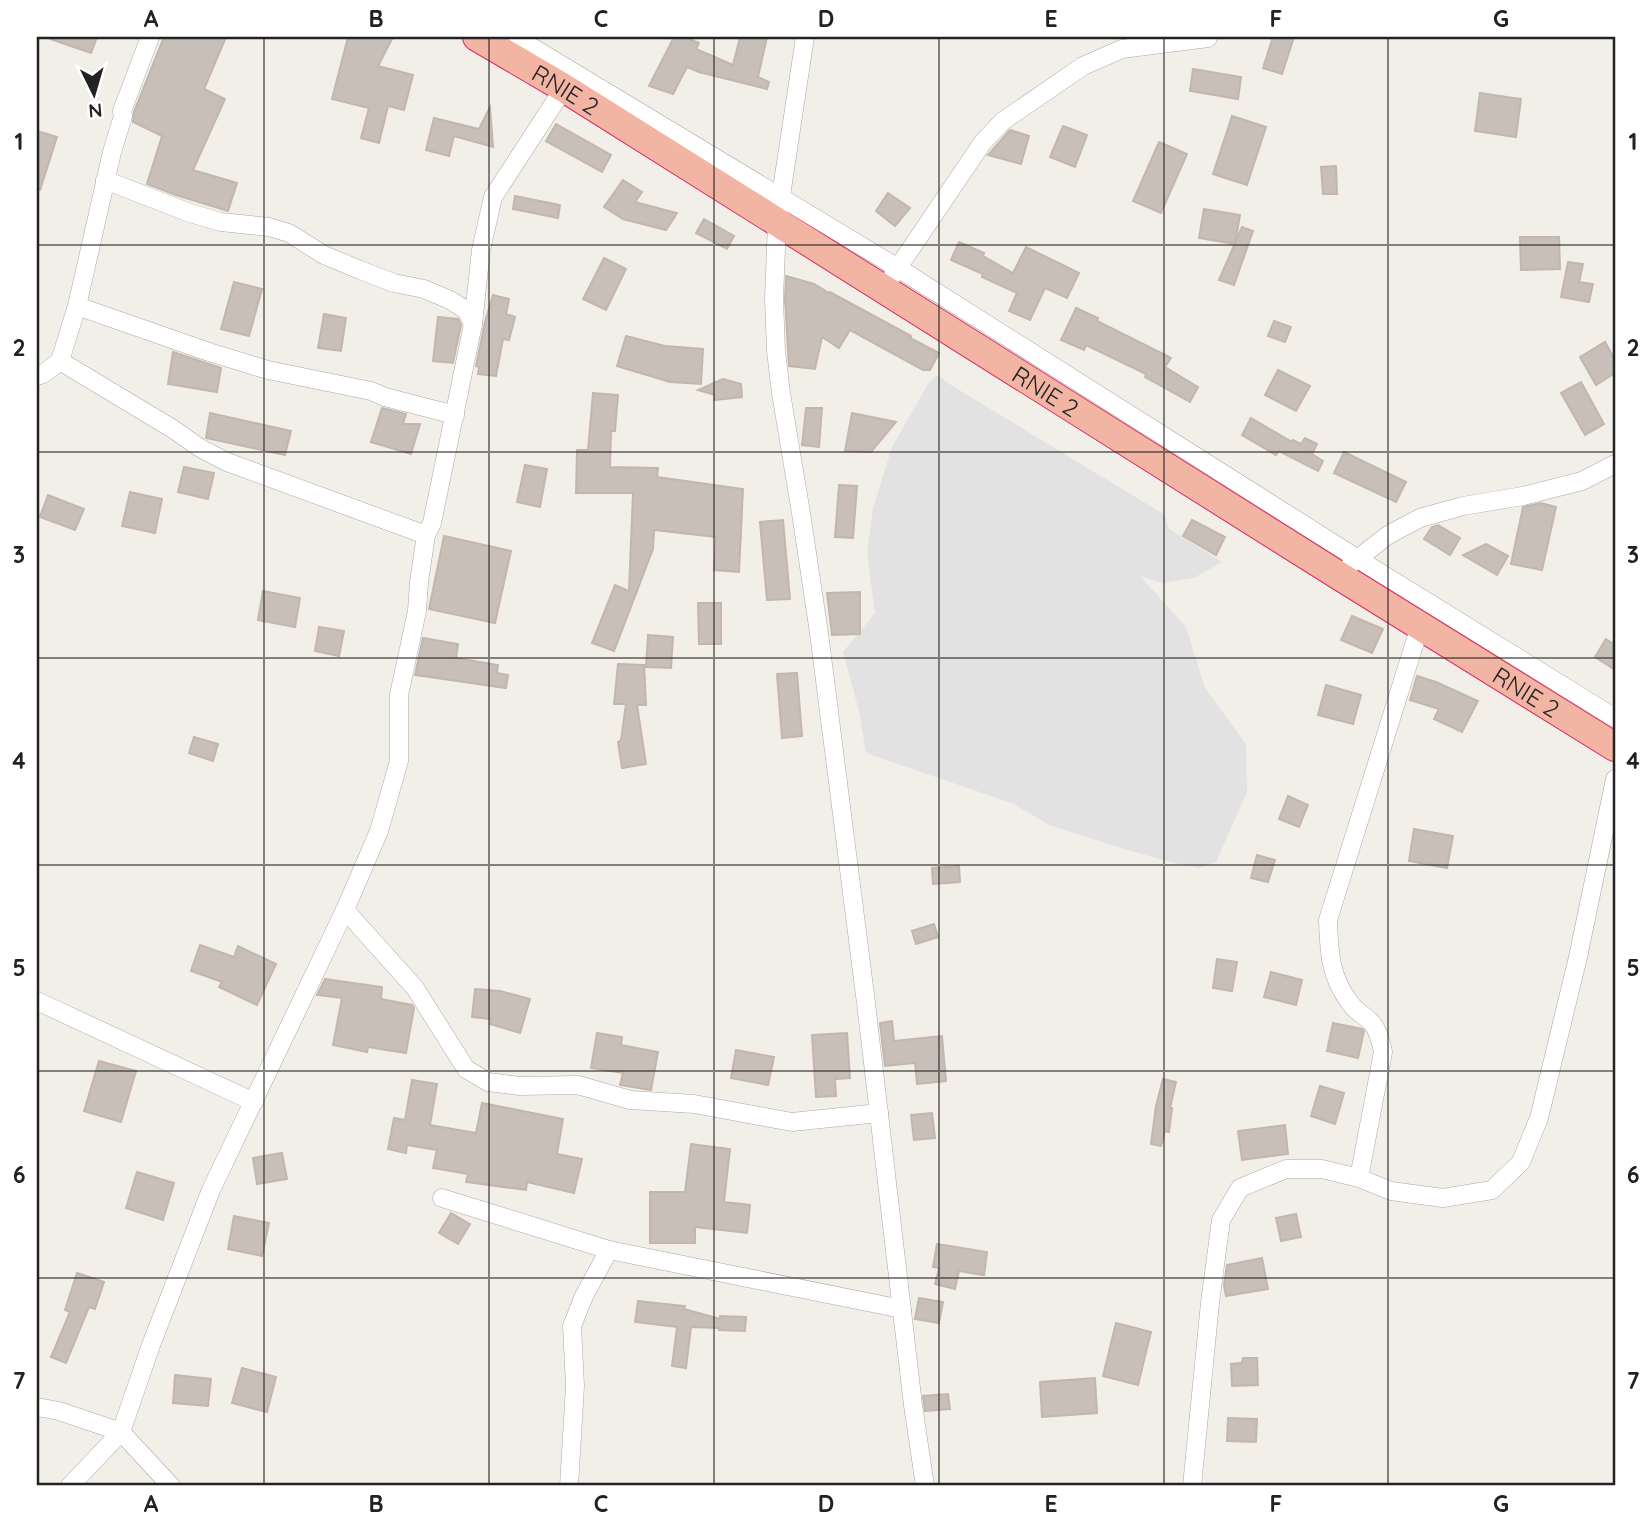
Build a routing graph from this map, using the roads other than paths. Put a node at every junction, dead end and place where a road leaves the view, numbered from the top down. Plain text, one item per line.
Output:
1 (150, 37) edge
2 (477, 37) edge
3 (515, 37) edge
4 (805, 37) edge
5 (1208, 38) edge
6 (564, 88) junction
7 (105, 180) junction
8 (779, 209) junction
9 (890, 278) junction
10 (77, 306) junction
11 (473, 324) junction
12 (60, 361) junction
13 (37, 376) edge
14 (455, 415) junction
15 (1615, 464) edge
16 (426, 535) junction
17 (1348, 567) junction
18 (1420, 626) junction
19 (1615, 718) edge
20 (1615, 747) edge
21 (1615, 779) edge
22 (345, 910) junction
23 (37, 1001) edge
24 (254, 1102) junction
25 (879, 1113) junction
26 (1359, 1178) junction
27 (442, 1198) dead end
28 (609, 1251) junction
29 (902, 1309) junction
30 (37, 1407) edge
31 (121, 1432) junction
32 (70, 1486) edge
33 (171, 1486) edge
34 (569, 1486) edge
35 (925, 1486) edge
36 (1192, 1486) edge

1 - 7 street
2 - 6 highway, RNIE 2 / RNIE 2
3 - 8 street
4 - 8 street
5 - 9 street
6 - 8 highway, RNIE 2 / RNIE 2
6 - 11 street
7 - 10 street
7 - 11 street
8 - 9 highway, RNIE 2 / RNIE 2
8 - 25 street
9 - 17 highway, RNIE 2 / RNIE 2
10 - 12 street
10 - 14 street
11 - 14 street
12 - 13 street
12 - 16 street
14 - 16 street
15 - 17 street
16 - 22 street
17 - 18 highway, RNIE 2 / RNIE 2
17 - 19 street
18 - 20 highway, RNIE 2 / RNIE 2
18 - 26 street
21 - 26 street
22 - 24 street
22 - 25 street
23 - 24 street
24 - 31 street
25 - 29 street
26 - 36 street
27 - 28 street
28 - 29 street
28 - 34 street
29 - 35 street
30 - 31 street
31 - 32 street
31 - 33 street

